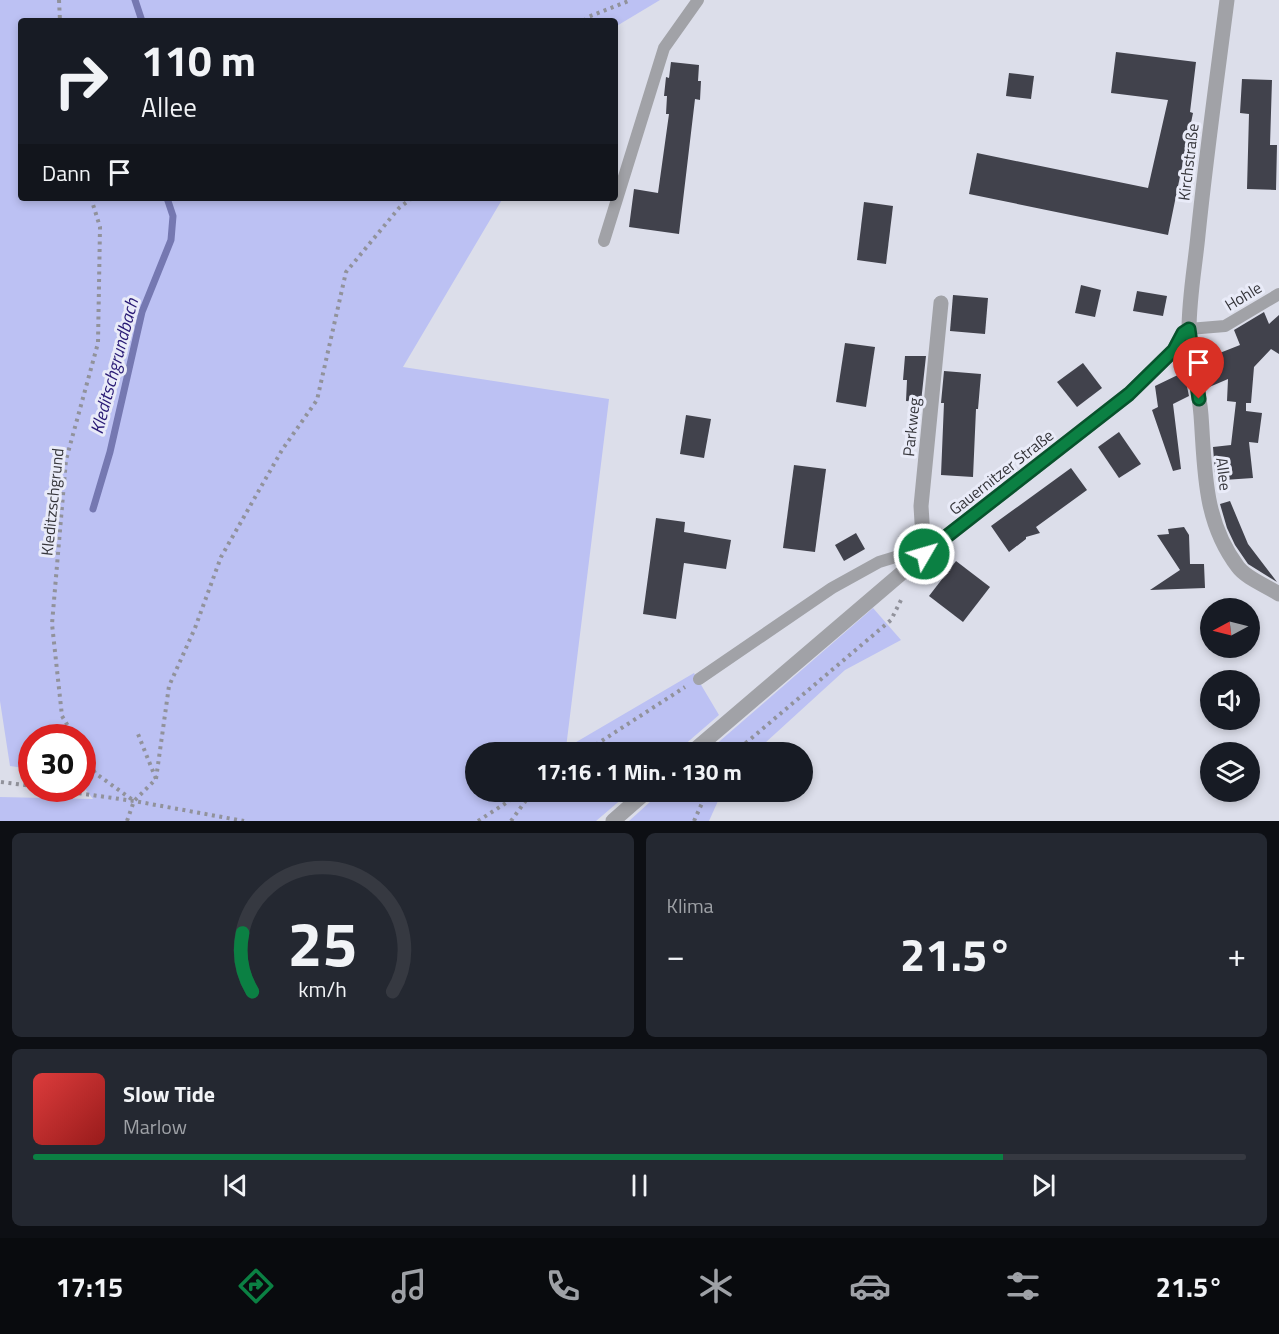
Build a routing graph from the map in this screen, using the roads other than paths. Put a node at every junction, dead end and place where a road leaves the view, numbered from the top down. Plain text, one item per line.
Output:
1 (698, 0) edge
2 (1227, 0) edge
3 (618, 196) edge
4 (616, 201) edge
5 (604, 241) dead end
6 (1279, 294) edge
7 (941, 303) dead end
8 (1189, 329) junction
9 (924, 554) junction
10 (1279, 594) edge
11 (699, 679) road end
12 (704, 742) edge
13 (635, 802) edge
14 (613, 821) edge

1 - 3 lane
2 - 8 street, Kirchstraße
4 - 5 lane
6 - 8 lane, Hohle
7 - 9 street, Parkweg
8 - 9 street, Gauernitzer Straße
8 - 10 street, Allee
9 - 11 lane
9 - 12 street, Gauernitzer Straße
13 - 14 street

